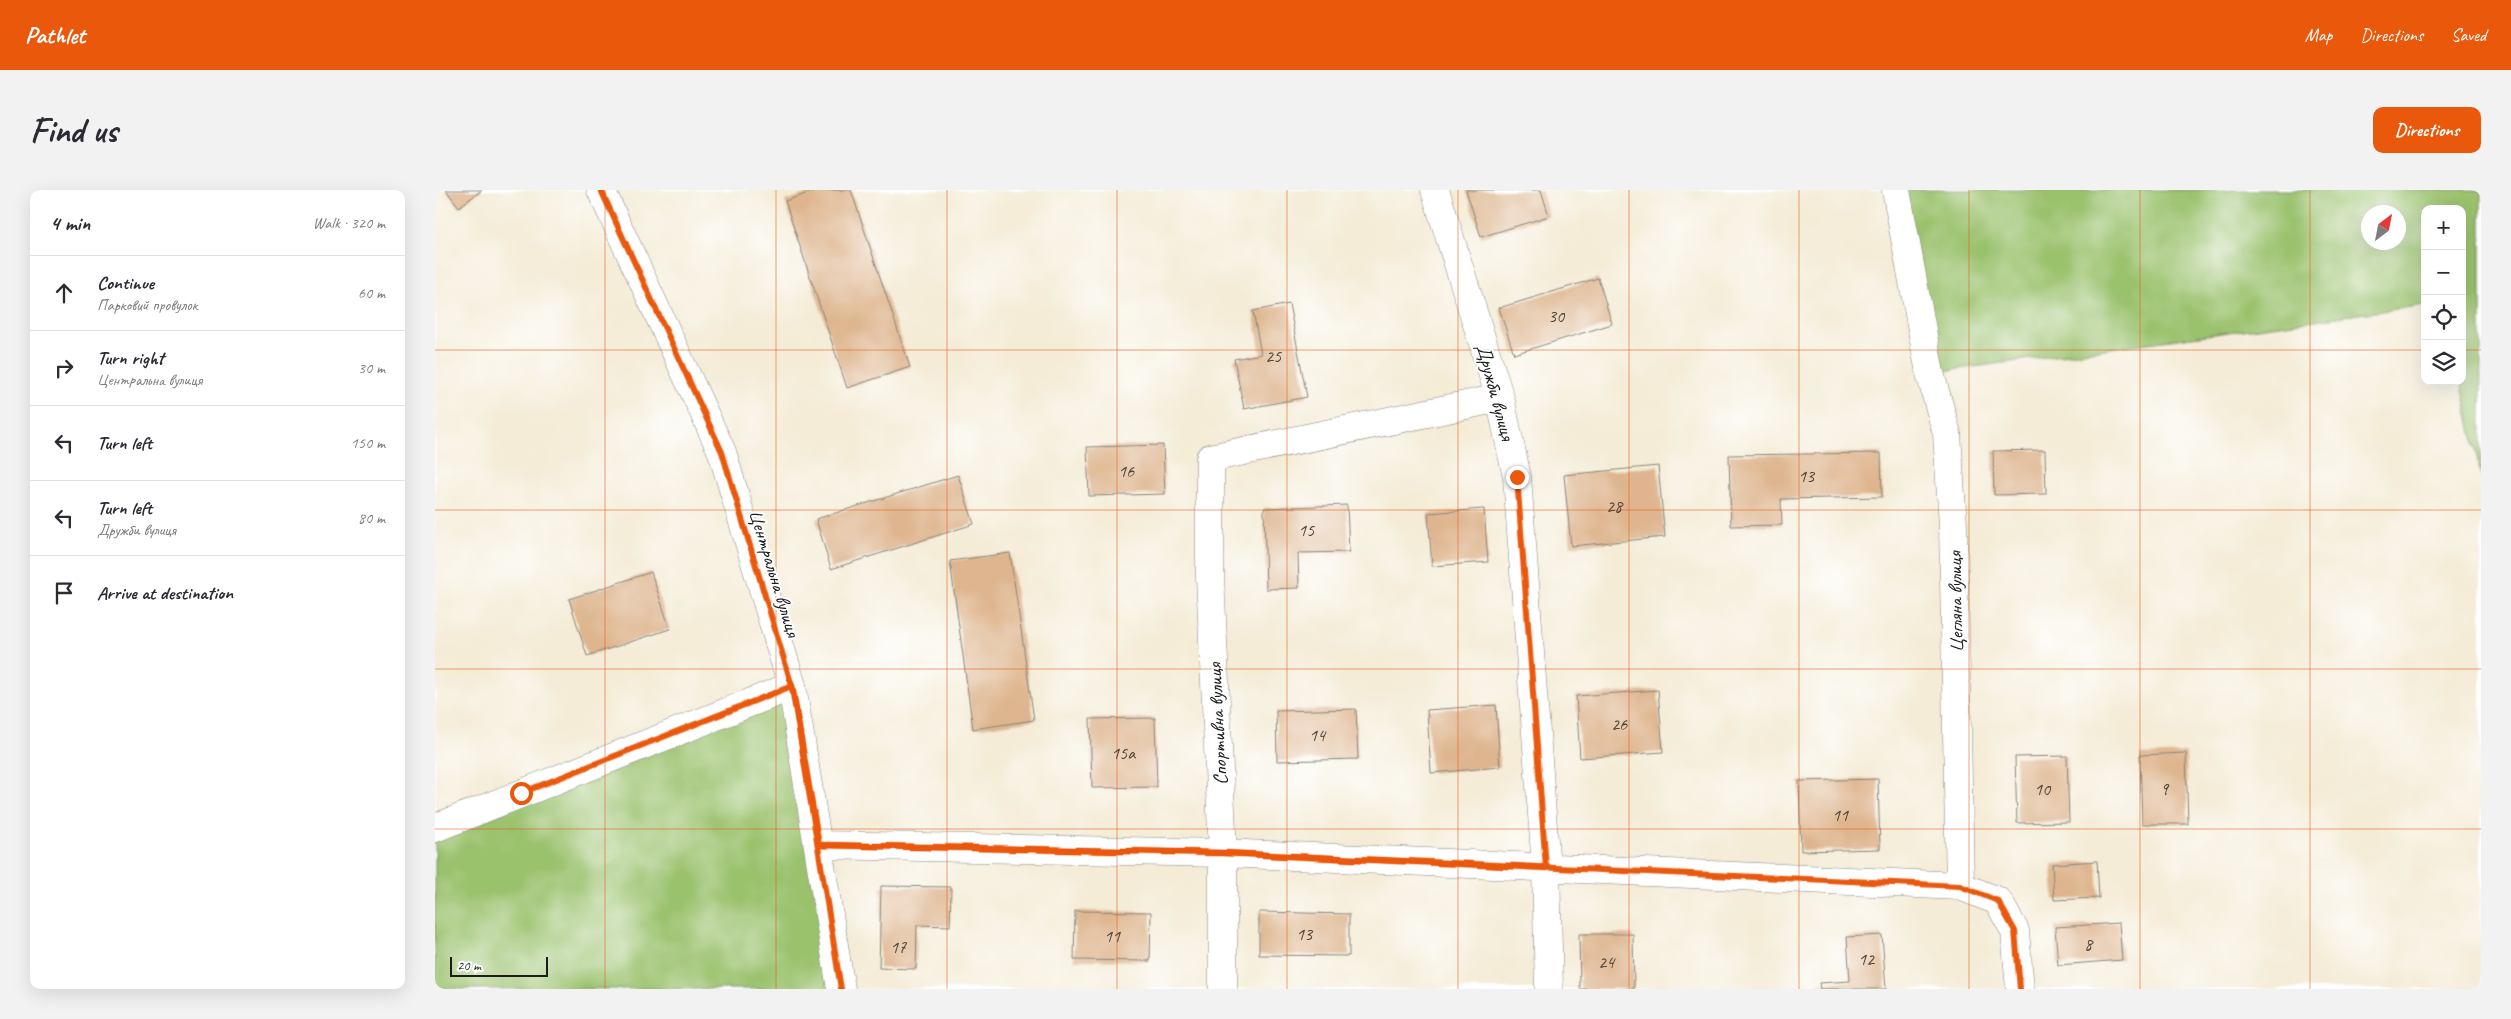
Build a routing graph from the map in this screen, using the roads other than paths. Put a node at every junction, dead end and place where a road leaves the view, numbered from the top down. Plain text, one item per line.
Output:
1 (601, 190) edge
2 (1435, 190) edge
3 (1896, 190) edge
4 (1500, 398) junction
5 (792, 686) junction
6 (435, 828) edge
7 (819, 845) junction
8 (1223, 853) junction
9 (1546, 868) junction
10 (1960, 886) junction
11 (841, 989) edge
12 (1223, 989) edge
13 (1549, 989) edge
14 (2020, 989) edge

1 - 5 street, Центральна вулиця
2 - 4 street, Дружби вулиця
3 - 10 street, Цегляна вулиця
4 - 8 street, Спортивна вулиця
4 - 9 street, Дружби вулиця
5 - 6 street
5 - 7 street, Центральна вулиця
7 - 8 street
7 - 11 street, Центральна вулиця
8 - 9 street
8 - 12 street, Спортивна вулиця
9 - 10 street
9 - 13 street, Дружби вулиця
10 - 14 street

